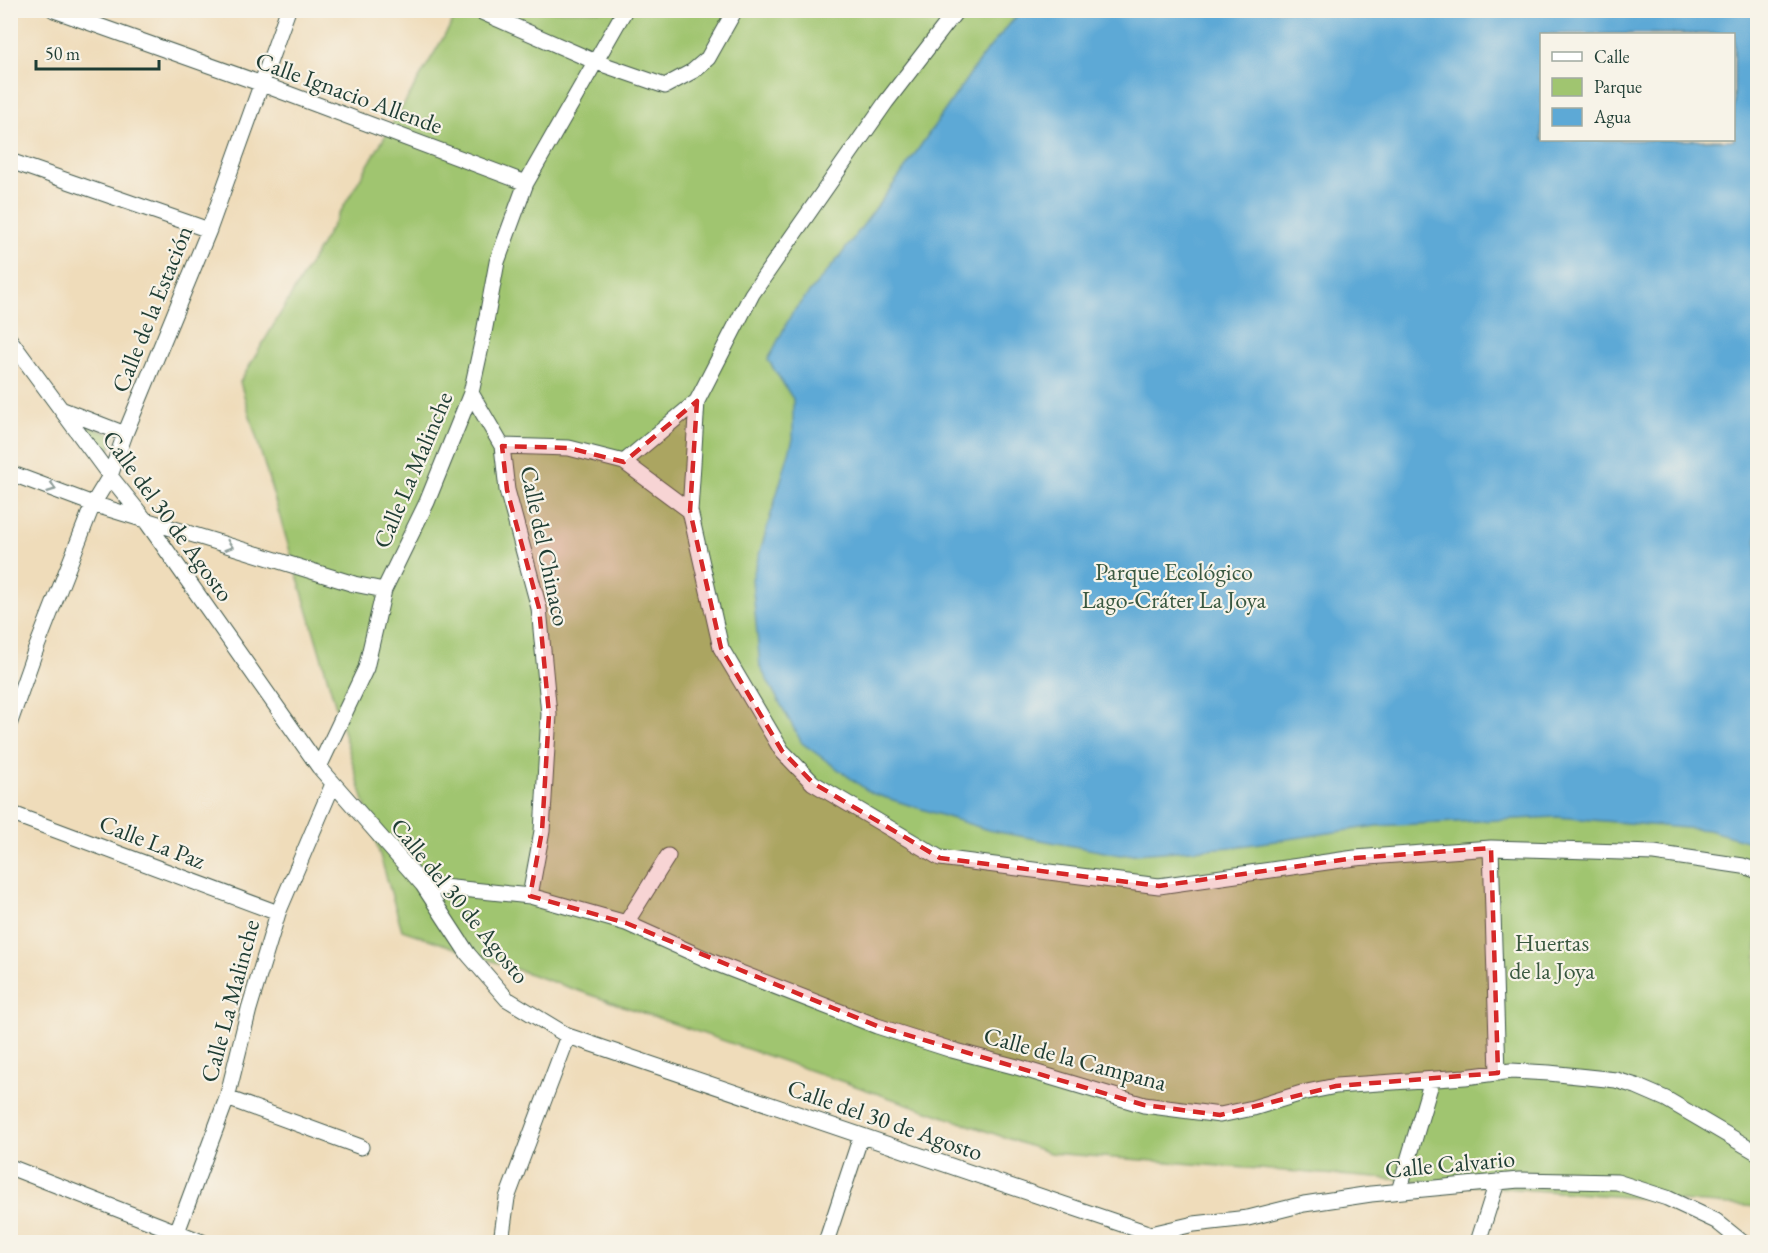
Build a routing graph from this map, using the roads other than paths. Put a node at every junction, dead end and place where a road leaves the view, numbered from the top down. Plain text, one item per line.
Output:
1 (54, 10) edge
2 (288, 10) edge
3 (477, 10) edge
4 (625, 10) edge
5 (735, 10) edge
6 (957, 10) edge
7 (596, 62) junction
8 (262, 84) junction
9 (10, 161) edge
10 (526, 183) junction
11 (209, 230) junction
12 (10, 340) edge
13 (471, 393) junction
14 (696, 401) junction
15 (63, 410) junction
16 (125, 434) junction
17 (502, 446) junction
18 (624, 462) junction
19 (10, 473) edge
20 (110, 476) junction
21 (93, 504) junction
22 (690, 511) junction
23 (146, 521) junction
24 (384, 590) junction
25 (10, 722) edge
26 (319, 767) junction
27 (333, 784) junction
28 (10, 813) edge
29 (1491, 848) junction
30 (668, 856) dead end
31 (1758, 871) edge
32 (423, 885) junction
33 (530, 896) junction
34 (278, 913) junction
35 (626, 923) junction
36 (568, 1036) junction
37 (1498, 1073) junction
38 (1432, 1080) junction
39 (227, 1098) junction
40 (861, 1136) junction
41 (361, 1147) dead end
42 (1758, 1153) edge
43 (10, 1167) edge
44 (1497, 1182) junction
45 (1400, 1191) junction
46 (177, 1232) junction
47 (1156, 1238) edge
48 (202, 1242) edge
49 (501, 1242) edge
50 (826, 1242) edge
51 (1478, 1242) edge
52 (1742, 1242) edge

1 - 8 street, Calle Ignacio Allende
2 - 8 street, Calle de la Estación
3 - 7 street
4 - 7 street, Calle La Malinche
5 - 7 street
6 - 14 street
7 - 10 street, Calle La Malinche
8 - 10 street, Calle Ignacio Allende
8 - 11 street, Calle de la Estación
9 - 11 street
10 - 13 street, Calle La Malinche
11 - 16 street, Calle de la Estación
12 - 15 street, Calle del 30 de Agosto
13 - 17 street, Calle del Chinaco
13 - 24 street, Calle La Malinche
14 - 18 street
14 - 22 street
15 - 16 street
15 - 20 street, Calle del 30 de Agosto
16 - 20 street, Calle de la Estación
17 - 18 street
17 - 33 street, Calle del Chinaco
18 - 22 street
19 -> 21 street
20 - 21 street, Calle de la Estación
20 - 23 street, Calle del 30 de Agosto
21 - 23 street
21 - 25 street, Calle de la Estación
22 - 29 street
23 -> 24 street
23 - 26 street, Calle del 30 de Agosto
24 - 26 street, Calle La Malinche
26 - 27 street, Calle del 30 de Agosto
27 - 32 street, Calle del 30 de Agosto
27 - 34 street, Calle La Malinche
28 - 34 street, Calle La Paz
29 - 31 street
29 - 37 street
30 - 35 street
32 - 33 street, Calle de la Campana
32 - 36 street, Calle del 30 de Agosto
33 - 35 street, Calle de la Campana
34 - 39 street, Calle La Malinche
35 - 38 street, Calle de la Campana
36 - 40 street, Calle del 30 de Agosto
36 - 49 street
37 - 38 street, Calle de la Campana
37 - 42 street, Calle de la Campana
38 - 45 street
39 - 41 street
39 - 46 street, Calle La Malinche
40 - 47 street, Calle del 30 de Agosto
40 - 50 street
43 - 46 street
44 - 45 street, Calle Calvario
44 - 51 street
44 - 52 street, Calle Calvario
45 - 47 street, Calle Calvario
46 - 48 street

